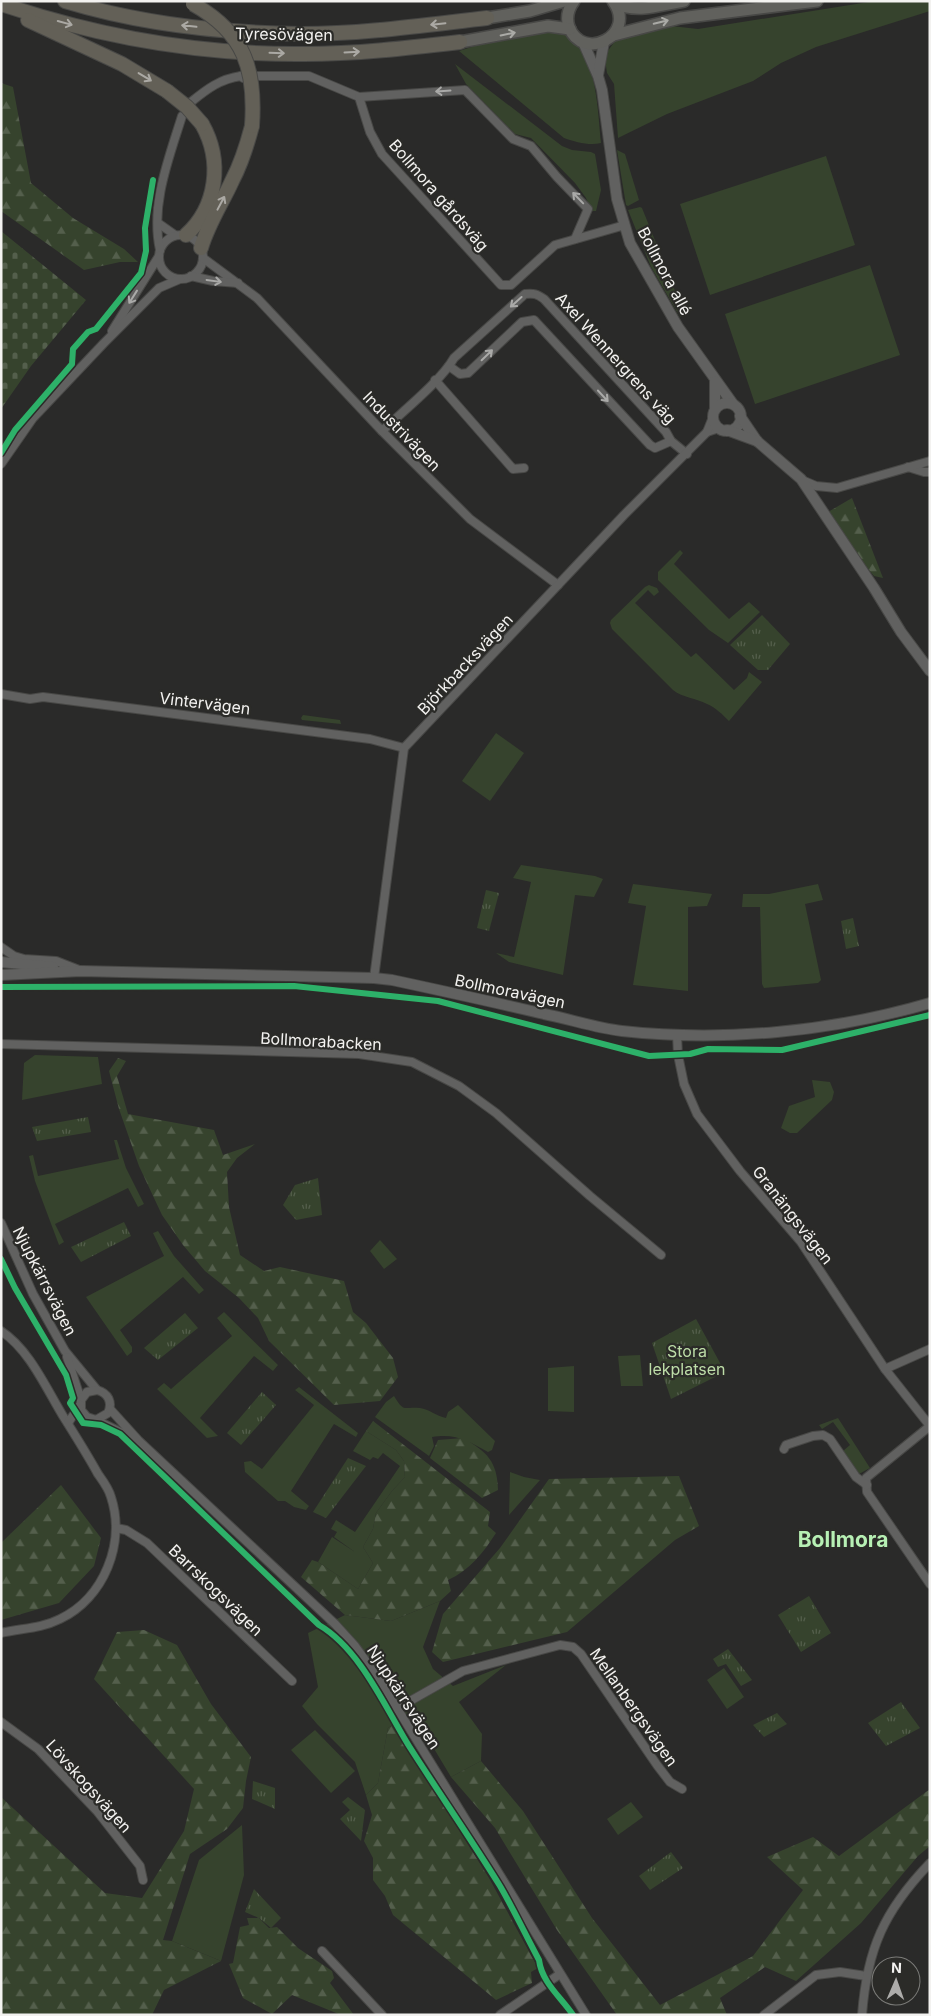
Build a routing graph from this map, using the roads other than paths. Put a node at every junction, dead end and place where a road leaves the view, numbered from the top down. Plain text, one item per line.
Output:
1 (65, 1) edge
2 (564, 1) edge
3 (574, 1) edge
4 (684, 1) edge
5 (817, 1) edge
6 (614, 2) edge
7 (189, 3) edge
8 (1, 5) edge
9 (487, 18) joint
10 (570, 29) junction
11 (609, 38) junction
12 (460, 42) joint
13 (582, 42) junction
14 (241, 76) junction
15 (598, 76) junction
16 (250, 83) dead end
17 (359, 97) junction
18 (191, 102) dead end
19 (182, 116) dead end
20 (158, 222) junction
21 (625, 225) junction
22 (180, 235) junction
23 (575, 239) junction
24 (159, 253) junction
25 (202, 253) junction
26 (191, 276) junction
27 (180, 279) junction
28 (238, 283) junction
29 (104, 343) junction
30 (449, 366) junction
31 (435, 380) junction
32 (715, 381) junction
33 (733, 404) junction
34 (714, 413) junction
35 (740, 416) junction
36 (723, 429) junction
37 (382, 431) junction
38 (708, 432) junction
39 (671, 441) junction
40 (757, 441) junction
41 (687, 454) junction
42 (930, 461) edge
43 (1, 464) edge
44 (908, 467) junction
45 (524, 468) dead end
46 (930, 472) edge
47 (801, 479) junction
48 (558, 585) junction
49 (930, 671) edge
50 (1, 694) edge
51 (404, 748) junction
52 (1, 947) edge
53 (1, 962) edge
54 (81, 971) junction
55 (1, 975) edge
56 (374, 978) junction
57 (930, 1003) edge
58 (677, 1035) junction
59 (1, 1044) edge
60 (1, 1223) edge
61 (661, 1255) dead end
62 (1, 1331) edge
63 (930, 1349) edge
64 (65, 1351) junction
65 (885, 1369) junction
66 (97, 1390) junction
67 (80, 1402) junction
68 (110, 1409) junction
69 (87, 1417) junction
70 (96, 1420) junction
71 (68, 1424) junction
72 (930, 1426) edge
73 (140, 1441) junction
74 (784, 1449) dead end
75 (867, 1485) junction
76 (116, 1528) junction
77 (930, 1584) edge
78 (1, 1633) edge
79 (292, 1681) dead end
80 (396, 1709) junction
81 (1, 1722) edge
82 (682, 1789) dead end
83 (930, 1864) edge
84 (143, 1880) dead end
85 (322, 1951) dead end
86 (560, 1974) junction
87 (866, 1976) junction
88 (382, 2015) edge
89 (500, 2015) edge
90 (586, 2015) edge
91 (764, 2015) edge
92 (862, 2015) edge

9 -> 1 highway, Tyresövägen
2 - 9 main road, Tyresövägen
3 - 10 main road
4 - 6 main road
11 -> 5 main road
6 - 11 main road
25 -> 7 highway, bridge
8 -> 12 highway, Tyresövägen
8 -> 22 highway, bridge
12 -> 10 main road, Tyresövägen
10 - 13 main road
11 - 13 main road
11 - 15 street, Bollmora allé
13 - 15 street, Bollmora allé
14 - 16 street
14 - 17 street
14 - 18 street
15 - 21 street, Bollmora allé
23 -> 17 street
17 - 23 street, Bollmora gårdsväg
19 - 20 street
20 - 22 street
20 - 24 street
21 - 23 street, Bollmora gårdsväg
21 - 32 street, Bollmora allé
22 - 24 street
22 - 25 street
24 - 27 street
24 -> 29 street
25 - 26 street
25 - 28 street, Industrivägen
26 - 27 street
26 -> 28 street
27 - 29 street
28 - 37 street, Industrivägen
29 - 43 street
30 - 31 street, Axel Wennergrens väg
30 -> 39 street, Axel Wennergrens väg
39 -> 30 street, Axel Wennergrens väg
31 - 37 street, Axel Wennergrens väg
31 - 45 street
32 - 33 street, Bollmora allé
32 - 34 street
33 - 34 street
33 - 35 street, Bollmora allé
34 - 36 street
34 - 38 street, Björkbacksvägen
35 - 36 street
35 - 40 street, Bollmora allé
36 - 38 street, Björkbacksvägen
36 - 40 street, Bollmora allé
37 - 48 street, Industrivägen
38 - 41 street, Björkbacksvägen
39 - 41 street, Axel Wennergrens väg
40 - 47 street, Bollmora allé
41 - 48 street, Björkbacksvägen
42 - 44 street
44 - 46 street
44 - 47 street
47 - 49 street, Bollmora allé
48 - 51 street, Björkbacksvägen
50 - 51 street, Vintervägen
51 - 56 street
52 - 54 street, Bollmoravägen
53 - 54 street, Bollmoravägen
54 - 55 street, Bollmoravägen
54 - 56 street, Bollmoravägen
56 - 58 street, Bollmoravägen
57 - 58 street, Bollmoravägen
58 - 65 street, Granängsvägen
59 - 61 street, Bollmorabacken
60 - 64 street, Njupkärrsvägen
62 - 71 street
63 - 65 street
64 - 66 street, Njupkärrsvägen
64 - 67 street, Njupkärrsvägen
65 - 72 street, Granängsvägen
66 - 67 street
66 - 68 street, Njupkärrsvägen
67 - 69 street, Njupkärrsvägen
67 - 71 street
68 - 70 street
68 - 73 street, Njupkärrsvägen
69 - 70 street, Njupkärrsvägen
69 - 71 street
70 - 73 street, Njupkärrsvägen
71 - 76 street
72 - 75 street, Granängsvägen
73 - 80 street, Njupkärrsvägen
74 - 75 street
75 - 77 street
76 - 78 street
76 - 79 street, Barrskogsvägen
80 - 82 street, Mellanbergsvägen
80 - 86 street, Njupkärrsvägen
81 - 84 street, Lövskogsvägen
83 - 87 street
85 - 88 street
86 - 89 street
86 - 90 street, Njupkärrsvägen
87 - 91 street
87 - 92 street

